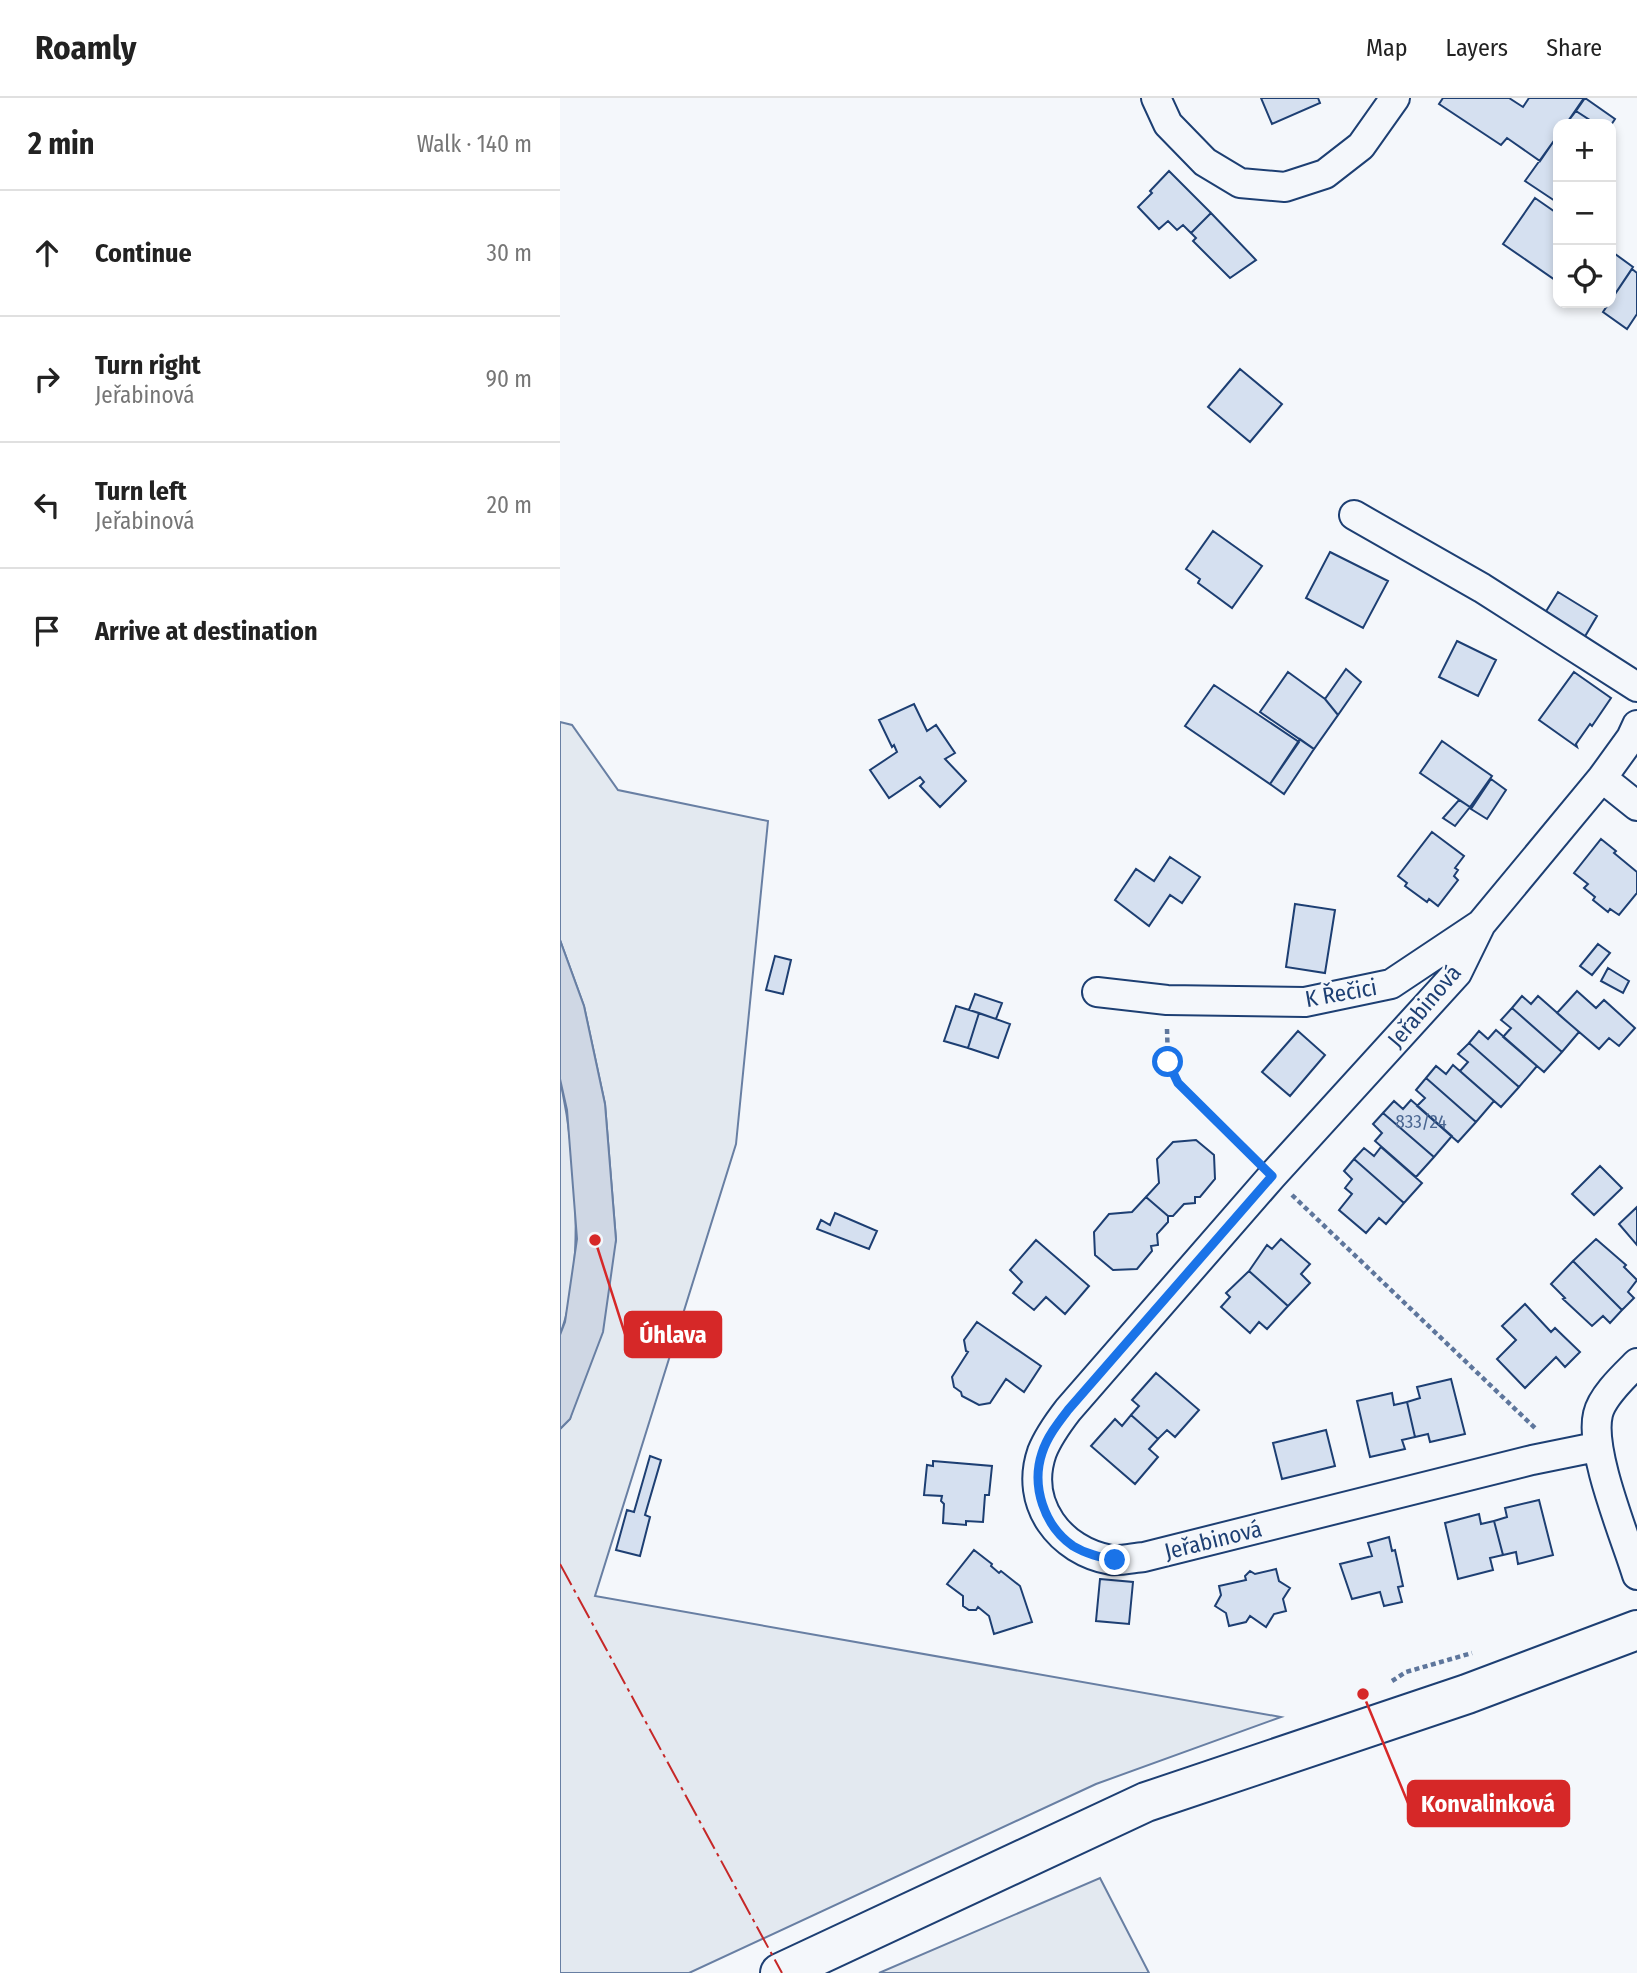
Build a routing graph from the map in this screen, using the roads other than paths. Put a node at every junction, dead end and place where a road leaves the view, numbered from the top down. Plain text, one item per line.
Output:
1 (1156, 98) edge
2 (1395, 98) edge
3 (1354, 515) dead end
4 (1637, 687) edge
5 (1637, 725) edge
6 (1602, 778) junction
7 (1637, 806) edge
8 (1481, 924) junction
9 (1097, 992) dead end
10 (1637, 1363) edge
11 (1596, 1447) junction
12 (1637, 1575) edge
13 (1637, 1630) edge
14 (780, 1973) edge

1 - 2 street
3 - 4 street
5 - 6 street, K Řečici
6 - 7 street
6 - 8 street, K Řečici
8 - 9 street, K Řečici
8 - 11 street, Jeřabinová
10 - 11 street
11 - 12 street
13 - 14 street

